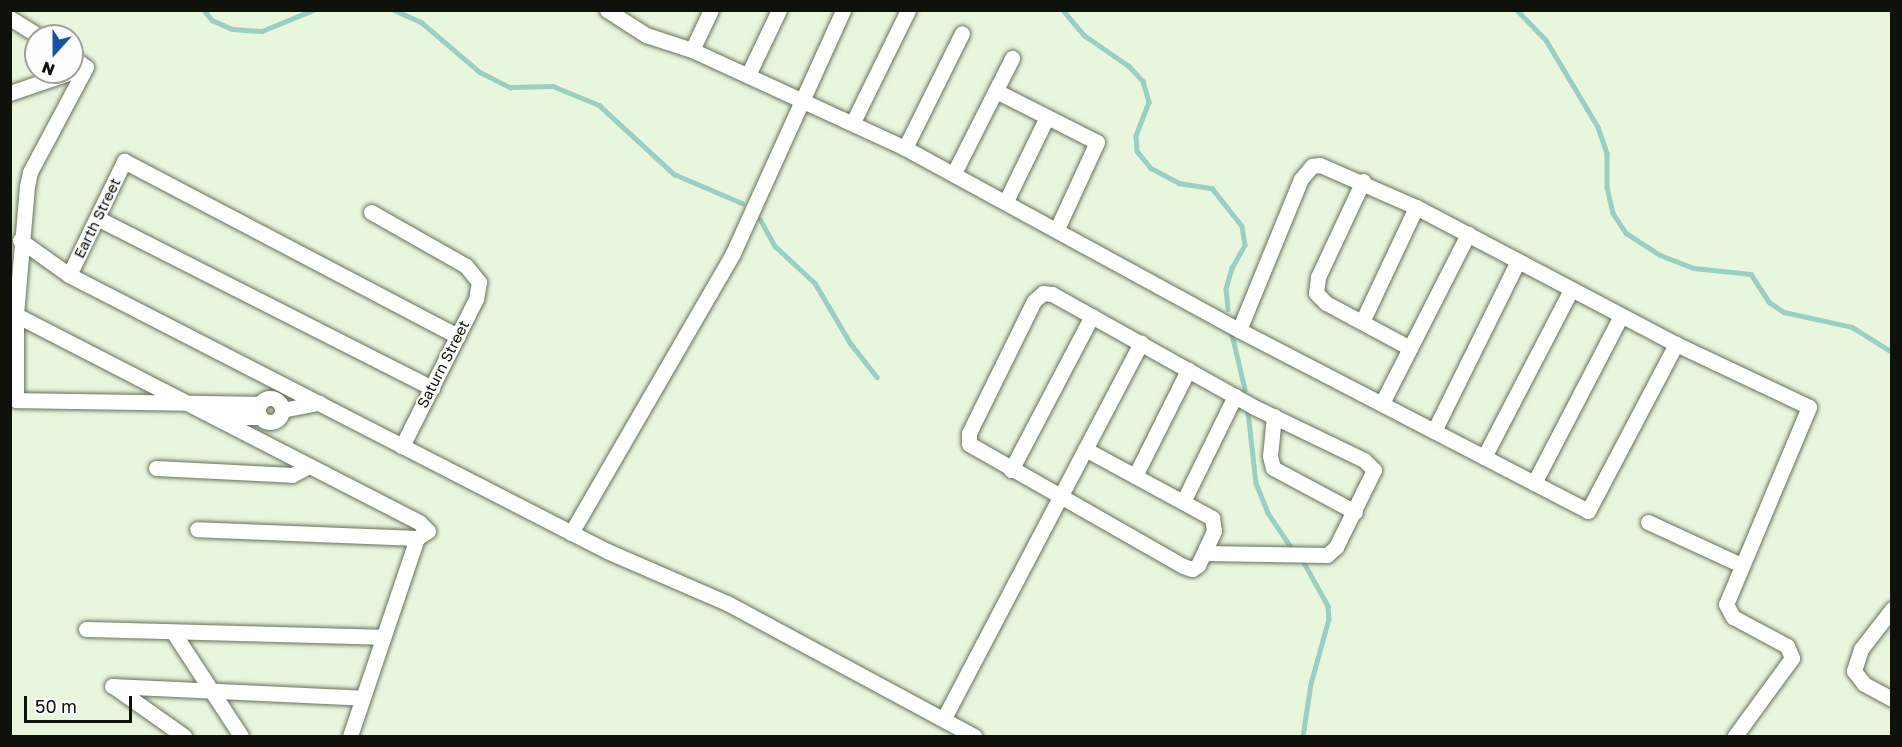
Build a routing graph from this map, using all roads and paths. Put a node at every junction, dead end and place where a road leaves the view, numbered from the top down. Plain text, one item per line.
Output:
1 (607, 10) edge
2 (711, 10) edge
3 (779, 10) edge
4 (843, 10) edge
5 (908, 10) edge
6 (10, 18) edge
7 (24, 27) edge
8 (962, 33) dead end
9 (692, 50) junction
10 (1012, 58) dead end
11 (748, 75) junction
12 (36, 84) edge
13 (70, 84) edge
14 (996, 91) junction
15 (10, 93) edge
16 (800, 99) junction
17 (1047, 117) junction
18 (853, 122) junction
19 (905, 148) junction
20 (954, 173) junction
21 (1363, 182) junction
22 (1006, 201) junction
23 (1416, 207) junction
24 (371, 212) dead end
25 (97, 218) junction
26 (1057, 229) junction
27 (1468, 234) junction
28 (21, 240) junction
29 (1518, 261) junction
30 (69, 275) junction
31 (1571, 290) junction
32 (16, 315) junction
33 (1092, 316) junction
34 (1622, 316) junction
35 (1362, 322) junction
36 (1239, 330) junction
37 (458, 336) junction
38 (1141, 343) junction
39 (1676, 344) junction
40 (1410, 348) junction
41 (1188, 370) junction
42 (284, 385) junction
43 (432, 388) junction
44 (1235, 396) junction
45 (319, 403) junction
46 (189, 404) junction
47 (1382, 404) junction
48 (279, 405) junction
49 (260, 410) junction
50 (1274, 416) junction
51 (214, 417) junction
52 (1434, 431) junction
53 (402, 446) junction
54 (1085, 449) junction
55 (1484, 457) junction
56 (309, 466) junction
57 (156, 468) dead end
58 (1011, 470) junction
59 (1135, 476) junction
60 (1534, 483) junction
61 (1059, 498) junction
62 (1183, 502) junction
63 (1355, 512) junction
64 (1648, 522) dead end
65 (197, 528) dead end
66 (571, 532) junction
67 (417, 538) junction
68 (1204, 553) junction
69 (1741, 565) junction
70 (1892, 609) edge
71 (86, 629) dead end
72 (173, 632) junction
73 (383, 638) junction
74 (211, 690) junction
75 (363, 698) junction
76 (1892, 699) edge
77 (944, 718) junction
78 (184, 736) edge
79 (241, 736) edge
80 (350, 736) edge
81 (974, 736) edge
82 (1735, 736) edge

1 - 9 street
2 - 9 street
3 - 11 street
4 - 16 street
5 - 18 street
6 - 7 street
8 - 19 street
9 - 11 street
10 - 14 street
11 - 16 street
12 - 15 street
13 - 28 street
14 - 17 street
14 - 20 street
16 - 18 street
16 - 66 street
17 - 22 street
17 - 26 street
18 - 19 street
19 - 20 street
20 - 22 street
21 - 23 street
21 - 35 street
21 - 36 street
22 - 26 street
23 - 27 street
23 - 35 street
24 - 37 street, Saturn Street
25 - 30 street, Earth Street
25 - 37 street, Earth Street
25 - 43 street
26 - 36 street
27 - 29 street
27 - 40 street
28 - 30 street
28 - 32 street
29 - 31 street
29 - 52 street
30 - 42 street
31 - 34 street
31 - 55 street
32 - 46 street
32 - 46 street
33 - 38 street
33 - 58 street
33 - 58 street
34 - 39 street
34 - 60 street
35 - 40 street
36 - 47 street
37 - 43 street, Saturn Street
38 - 41 street
38 - 54 street
39 - 60 street
39 - 69 street
40 - 47 street
41 - 44 street
41 - 59 street
42 - 45 street
42 - 48 street
43 - 53 street, Saturn Street
44 - 50 street
44 - 62 street
45 - 48 street
45 - 53 street
46 - 49 street
46 - 51 street
47 - 52 street
48 - 49 street
48 - 49 street
49 - 51 street
50 - 63 street
50 - 63 street
51 - 56 street
52 - 55 street
53 - 66 street
54 - 59 street
54 - 61 street
55 - 60 street
56 - 57 street
56 - 67 street
58 - 61 street
59 - 62 street
61 - 68 street
61 - 77 street
62 - 68 street
63 - 68 street
64 - 69 street
65 - 67 street
66 - 77 street
67 - 73 street
69 - 82 street
70 - 76 street
71 - 72 street
72 - 73 street
72 - 74 street
73 - 75 street
74 - 75 street
74 - 78 street
74 - 79 street
75 - 80 street
77 - 81 street

